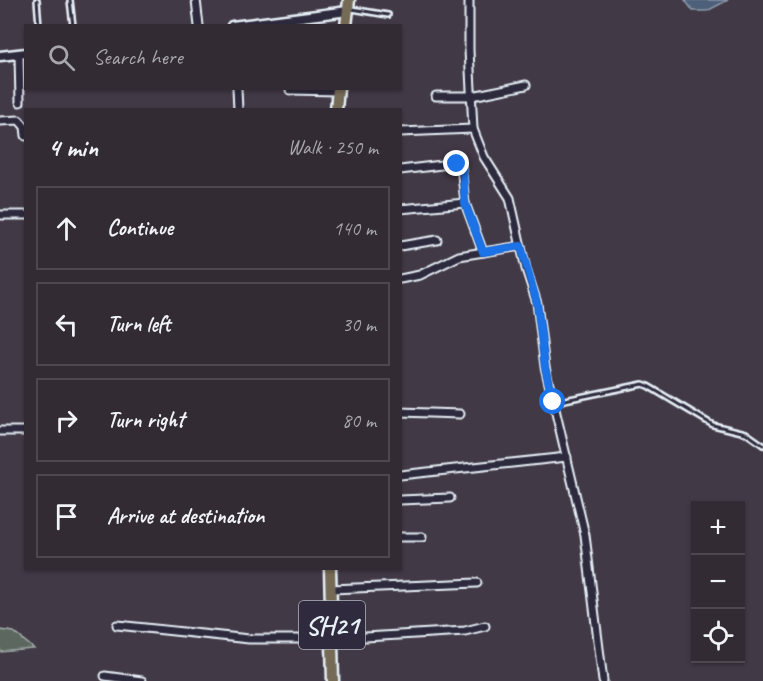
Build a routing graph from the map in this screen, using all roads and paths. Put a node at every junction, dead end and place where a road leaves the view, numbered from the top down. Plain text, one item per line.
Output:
1 (37, 0) edge
2 (70, 0) edge
3 (196, 0) edge
4 (469, 0) edge
5 (348, 6) edge
6 (388, 15) dead end
7 (39, 24) edge
8 (73, 24) edge
9 (200, 24) edge
10 (244, 24) edge
11 (346, 24) edge
12 (22, 54) edge
13 (0, 56) edge
14 (526, 85) dead end
15 (237, 90) edge
16 (290, 90) edge
17 (338, 90) edge
18 (436, 96) dead end
19 (472, 96) junction
20 (20, 102) dead end
21 (238, 108) edge
22 (336, 108) edge
23 (0, 121) edge
24 (24, 126) edge
25 (474, 129) junction
26 (402, 132) edge
27 (402, 170) edge
28 (465, 203) junction
29 (402, 209) edge
30 (0, 214) edge
31 (24, 215) edge
32 (437, 240) dead end
33 (402, 246) edge
34 (521, 246) junction
35 (483, 252) junction
36 (402, 279) edge
37 (553, 402) junction
38 (402, 412) edge
39 (460, 414) dead end
40 (0, 431) edge
41 (24, 431) edge
42 (763, 445) edge
43 (567, 457) junction
44 (402, 475) edge
45 (450, 498) dead end
46 (402, 500) edge
47 (402, 537) edge
48 (422, 537) dead end
49 (330, 570) edge
50 (477, 583) dead end
51 (331, 590) junction
52 (117, 625) dead end
53 (485, 626) dead end
54 (332, 639) junction
55 (105, 676) dead end
56 (142, 681) edge
57 (333, 681) edge
58 (603, 681) edge

1 - 7 lane
2 - 8 lane
3 - 9 street
4 - 19 street
5 - 6 lane
5 - 10 street
5 - 11 main road
12 - 13 street
12 - 20 street
14 - 19 street
15 - 21 street
16 - 17 street
17 - 22 main road
18 - 19 street
19 - 25 street
23 - 24 street
25 - 26 street
25 - 34 street
27 - 28 street
28 - 29 street
28 - 35 street
30 - 31 street
32 - 33 street
34 - 35 street
34 - 37 street
35 - 36 street
37 - 42 lane
37 - 43 street
38 - 39 street
40 - 41 street
43 - 44 street
43 - 58 street
45 - 46 street
47 - 48 street
49 - 51 main road, SH21
50 - 51 street
51 - 54 main road, SH21
52 - 54 street
53 - 54 street
54 - 57 main road, SH21
55 - 56 street

